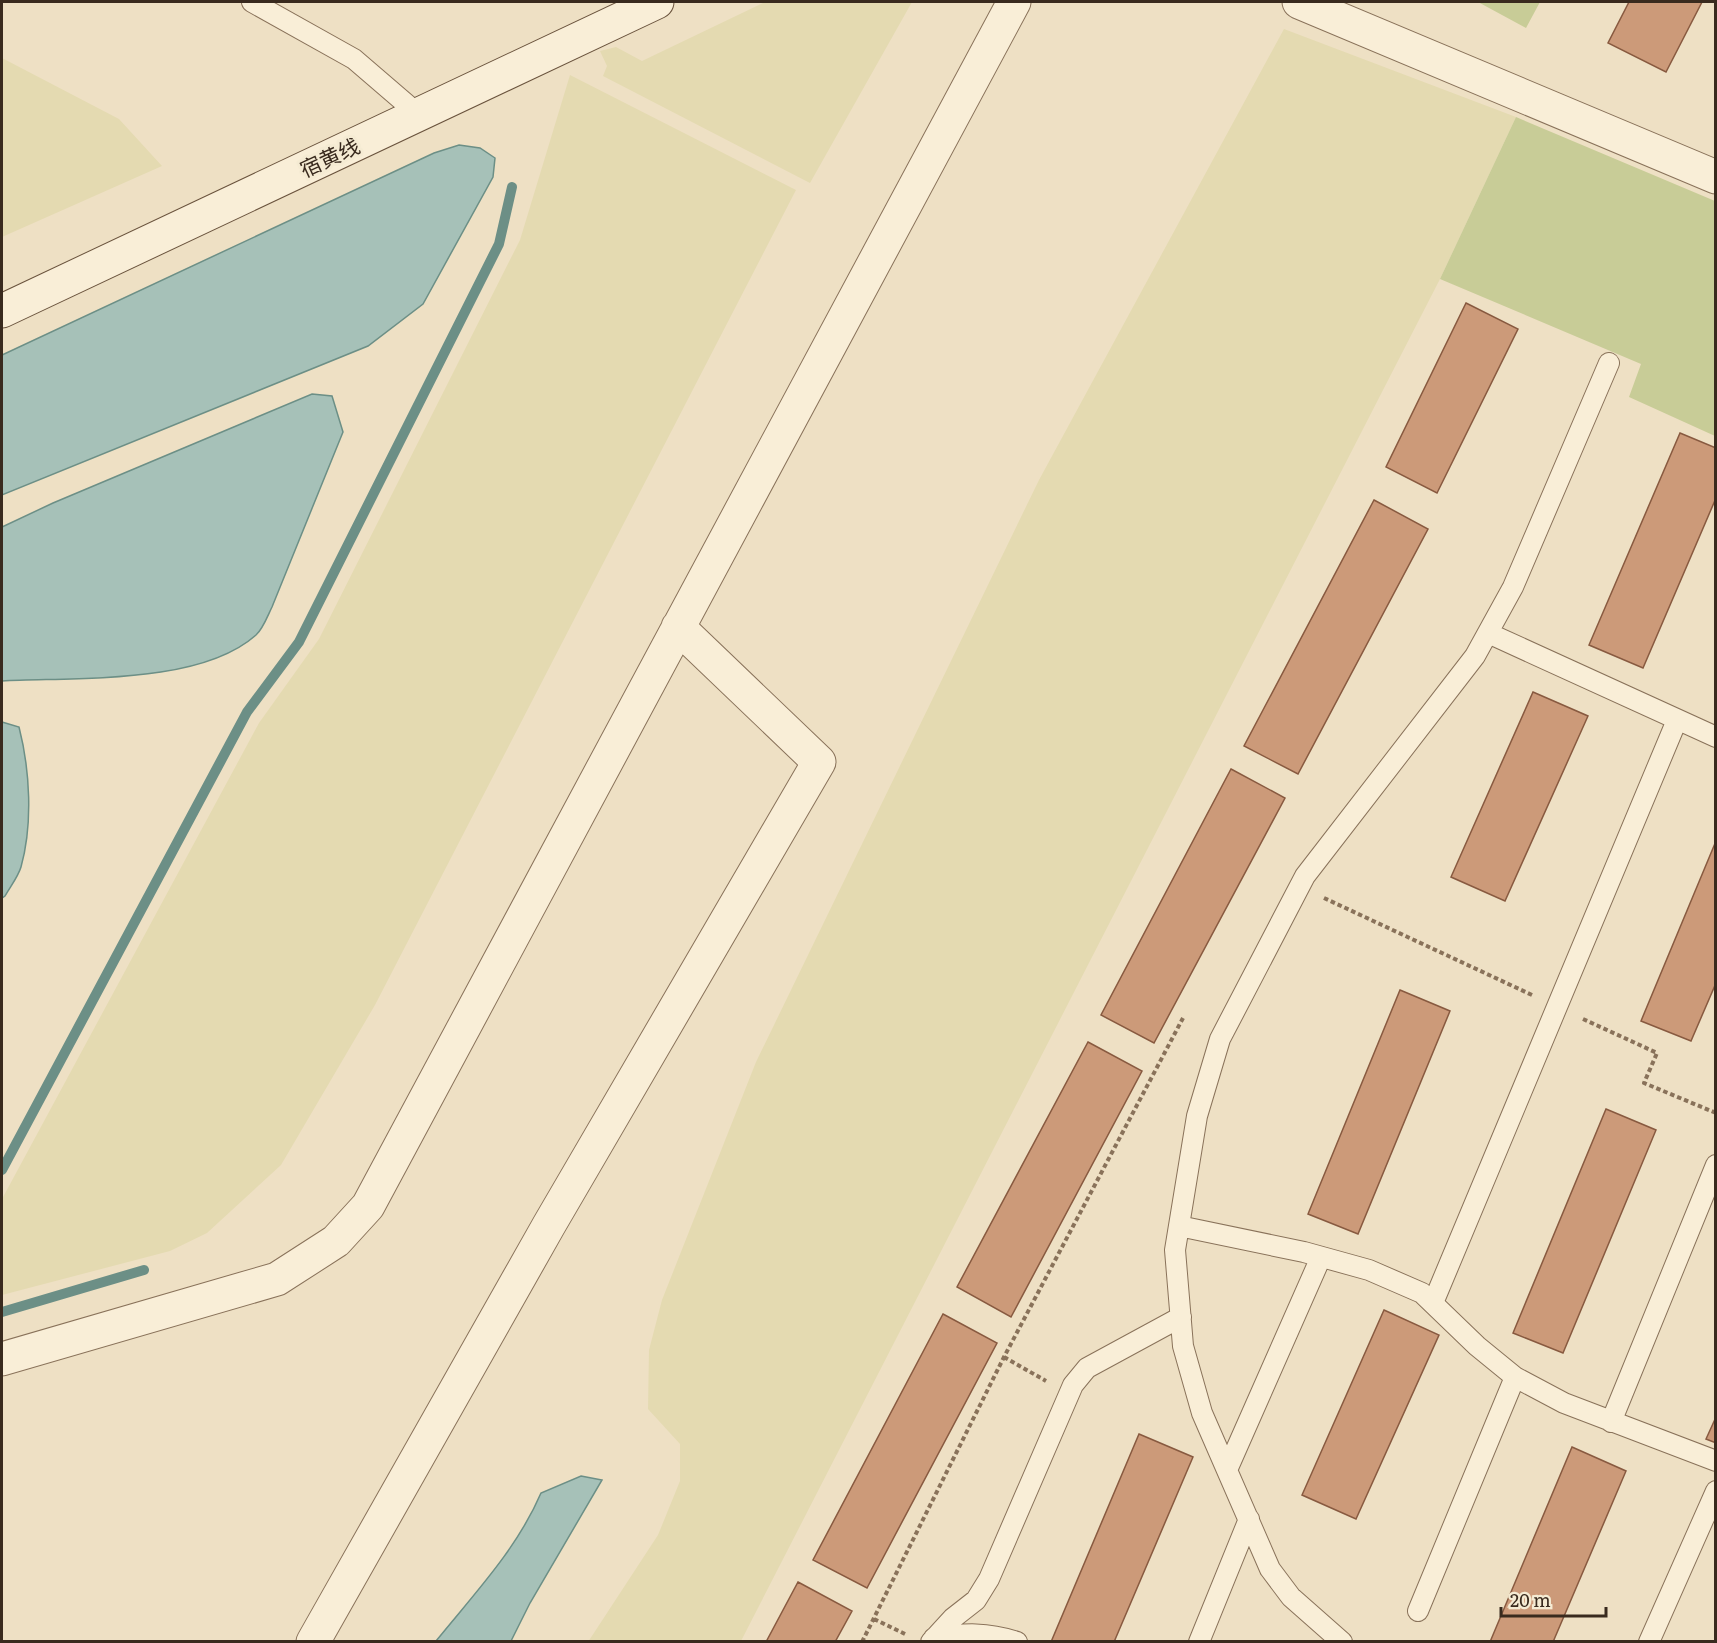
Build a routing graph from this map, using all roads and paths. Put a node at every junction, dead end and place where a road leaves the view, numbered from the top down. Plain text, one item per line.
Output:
1 (252, 2) edge
2 (657, 2) edge
3 (1014, 2) edge
4 (1299, 2) edge
5 (418, 114) junction
6 (1716, 177) edge
7 (2, 311) edge
8 (1609, 363) dead end
9 (678, 627) junction
10 (1488, 633) junction
11 (1677, 720) junction
12 (1713, 729) edge
13 (1299, 886) junction
14 (1557, 1007) junction
15 (1183, 1018) dead end
16 (1716, 1113) edge
17 (1716, 1165) edge
18 (1179, 1226) junction
19 (1321, 1257) junction
20 (1433, 1303) junction
21 (1181, 1317) junction
22 (1004, 1357) junction
23 (2, 1359) edge
24 (1515, 1377) junction
25 (1070, 1395) junction
26 (1611, 1422) junction
27 (1716, 1461) edge
28 (1227, 1470) junction
29 (1716, 1491) edge
30 (1249, 1519) junction
31 (1418, 1611) dead end
32 (874, 1619) junction
33 (911, 1637) dead end
34 (932, 1640) edge
35 (313, 1641) edge
36 (862, 1641) edge
37 (1017, 1641) edge
38 (1199, 1641) edge
39 (1342, 1641) edge
40 (1649, 1641) edge

1 - 5 lane
2 - 5 street, 宿黄线
3 - 9 street
4 - 6 street
5 - 7 street, 宿黄线
8 - 10 lane
9 - 23 street
9 - 35 street
10 - 11 lane
10 - 13 lane
11 - 12 lane
11 - 14 lane
13 - 14 path
13 - 18 lane
14 - 16 path
14 - 20 lane
15 - 22 path
17 - 26 lane
18 - 19 lane
18 - 21 lane
19 - 20 lane
19 - 28 lane
20 - 24 lane
21 - 25 lane
21 - 28 lane
22 - 25 path
22 - 32 path
24 - 26 lane
24 - 31 lane
25 - 34 lane
26 - 27 lane
28 - 30 lane
29 - 40 lane
30 - 38 lane
30 - 39 lane
32 - 33 path
32 - 36 path
34 - 37 lane

